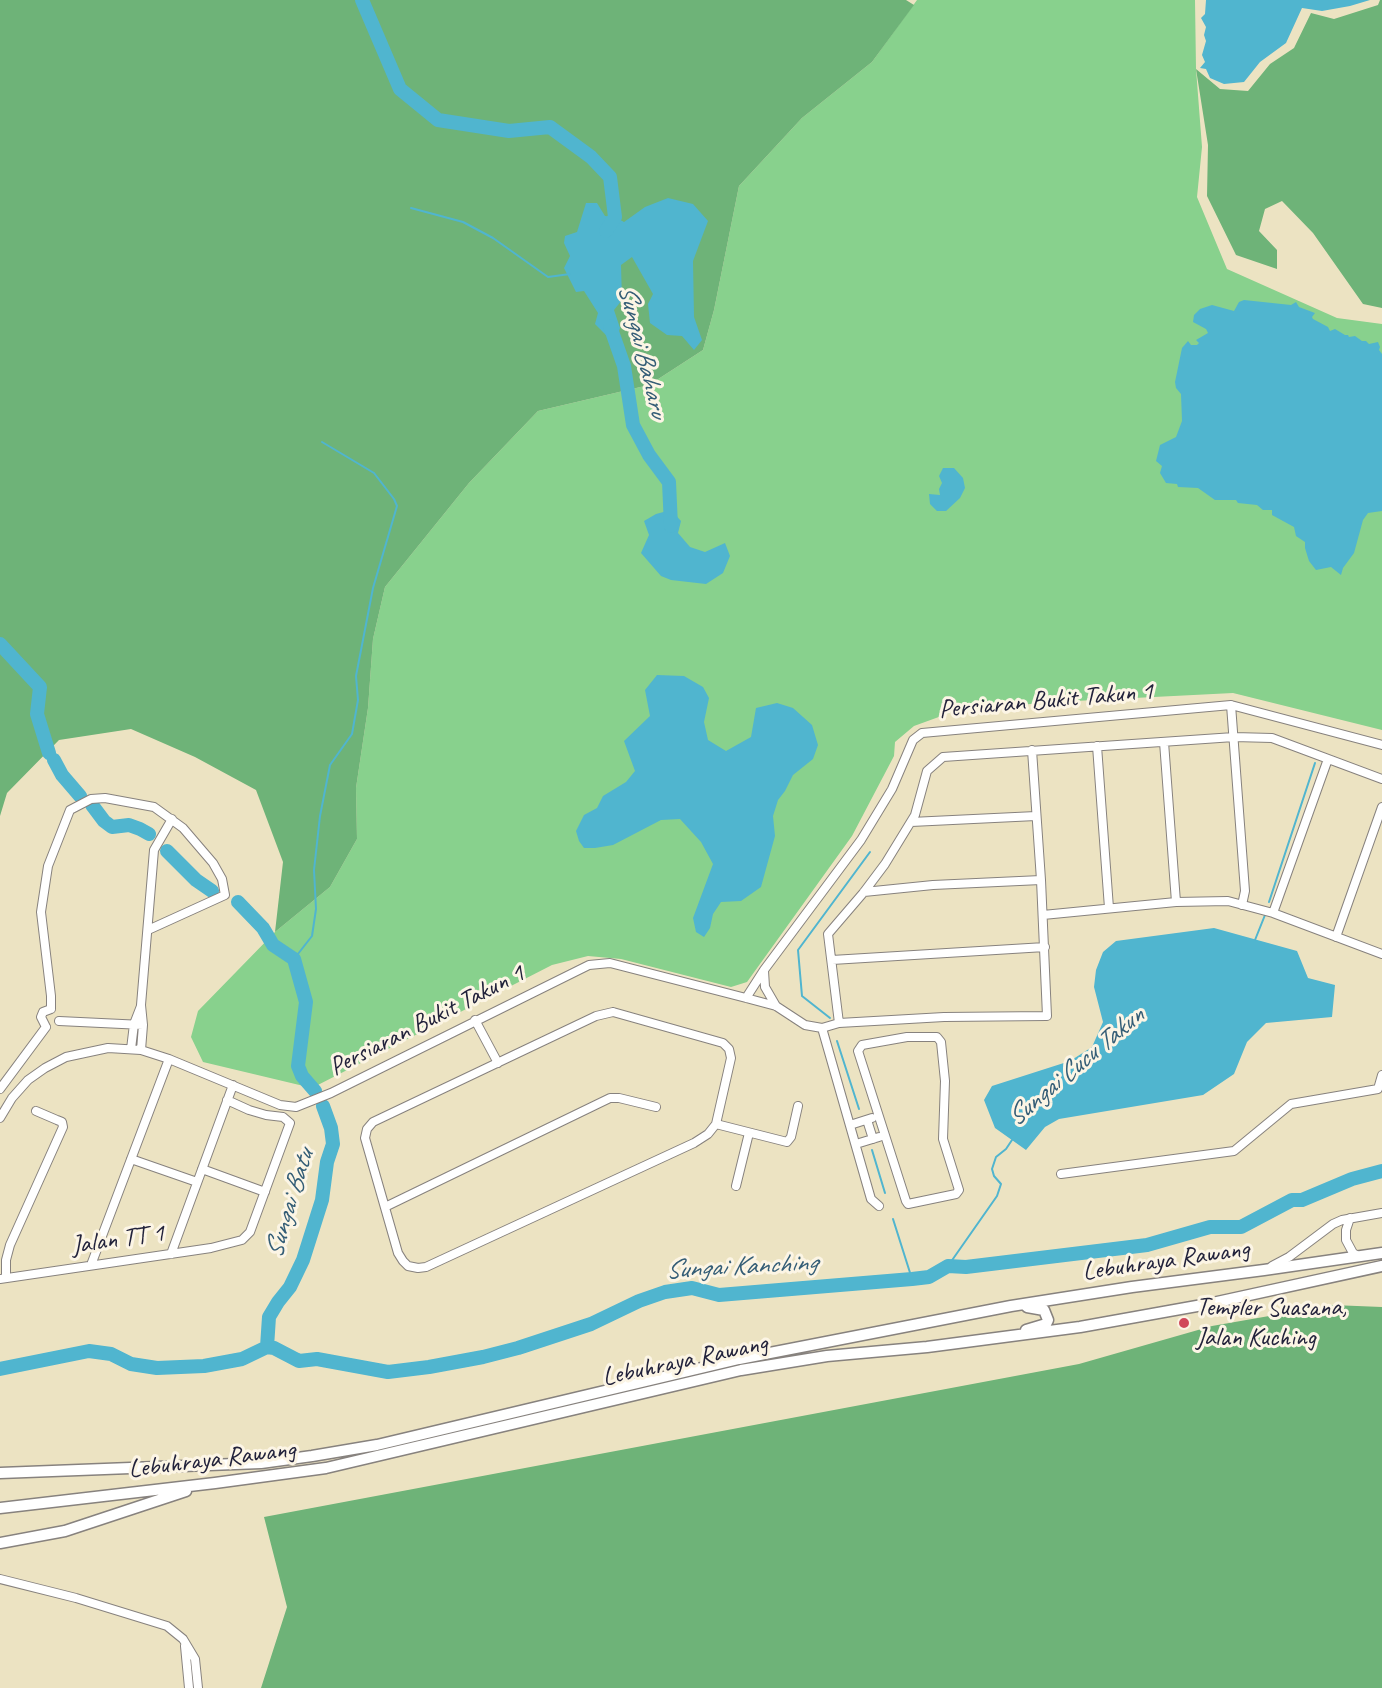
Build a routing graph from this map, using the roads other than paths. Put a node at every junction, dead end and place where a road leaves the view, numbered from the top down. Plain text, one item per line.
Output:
1 (1232, 705) junction
2 (1234, 737) junction
3 (1164, 742) junction
4 (1382, 745) edge
5 (1097, 746) junction
6 (1032, 750) junction
7 (1328, 759) junction
8 (1382, 779) edge
9 (1382, 807) edge
10 (1036, 816) junction
11 (172, 819) junction
12 (911, 822) junction
13 (1041, 880) junction
14 (864, 892) junction
15 (1176, 902) junction
16 (1242, 905) junction
17 (1109, 908) junction
18 (1274, 913) junction
19 (1043, 915) junction
20 (148, 930) junction
21 (1336, 937) junction
22 (1045, 947) junction
23 (1382, 954) edge
24 (832, 960) junction
25 (764, 970) junction
26 (746, 998) junction
27 (141, 1005) junction
28 (776, 1006) junction
29 (51, 1009) junction
30 (475, 1020) junction
31 (59, 1021) junction
32 (839, 1023) junction
33 (134, 1024) junction
34 (143, 1025) junction
35 (46, 1027) junction
36 (822, 1028) junction
37 (132, 1049) junction
38 (141, 1050) junction
39 (169, 1059) junction
40 (498, 1063) junction
41 (1382, 1075) edge
42 (233, 1085) junction
43 (0, 1089) edge
44 (227, 1100) junction
45 (798, 1106) dead end
46 (656, 1107) dead end
47 (36, 1111) dead end
48 (0, 1118) edge
49 (716, 1124) junction
50 (850, 1125) junction
51 (749, 1133) junction
52 (856, 1144) junction
53 (131, 1159) junction
54 (202, 1169) junction
55 (1061, 1174) dead end
56 (197, 1182) junction
57 (736, 1186) dead end
58 (265, 1192) junction
59 (907, 1203) joint
60 (879, 1206) dead end
61 (385, 1207) junction
62 (1382, 1213) edge
63 (1350, 1218) junction
64 (1382, 1253) edge
65 (171, 1254) junction
66 (1358, 1256) junction
67 (91, 1265) junction
68 (1382, 1266) edge
69 (1264, 1270) junction
70 (3, 1278) edge
71 (1011, 1306) junction
72 (1008, 1338) junction
73 (0, 1473) edge
74 (215, 1483) junction
75 (0, 1508) edge
76 (0, 1543) edge
77 (0, 1579) edge
78 (183, 1639) junction
79 (189, 1688) edge
80 (198, 1688) edge

1 - 2 street
1 - 4 street, Persiaran Bukit Takun 1
1 - 25 street, Persiaran Bukit Takun 1
2 - 3 street
2 - 7 street
2 - 16 street
3 - 5 street
3 - 15 street
5 - 6 street
5 - 17 street
6 - 10 street
6 - 12 street
7 - 8 street
7 - 18 street
9 - 21 street
10 - 12 street
10 - 13 street
11 - 20 street
11 - 20 street
11 - 29 street
12 - 14 street
13 - 14 street
13 - 19 street
14 - 24 street
15 - 16 street
15 - 17 street
16 - 18 street
17 - 19 street
18 - 21 street
19 - 22 street
20 - 27 street
21 - 23 street
22 - 24 street
22 - 32 street
24 - 32 street
25 - 26 street
25 - 28 street
26 - 28 street, Persiaran Bukit Takun 1
26 - 30 street, Persiaran Bukit Takun 1
27 - 33 street
27 - 34 street
28 - 36 street, Persiaran Bukit Takun 1
29 - 31 street
29 - 35 street
30 - 40 street
30 - 42 street, Persiaran Bukit Takun 1
31 - 33 street
31 - 35 street
32 - 36 street
33 - 34 street
33 - 37 street
34 - 38 street
35 - 43 street
36 - 50 street
37 - 38 street, Persiaran Bukit Takun 1
37 - 48 street, Persiaran Bukit Takun 1
38 - 39 street, Persiaran Bukit Takun 1
39 - 42 street, Persiaran Bukit Takun 1
39 - 53 street
40 - 49 street
40 - 61 street
41 - 55 street
42 - 44 street
44 - 54 street
44 - 58 street
45 - 51 street
46 - 61 street
47 - 70 street
49 - 51 street
49 - 61 street
50 - 52 street
50 - 52 street
51 - 57 street
52 - 60 street
53 - 56 street
53 - 67 street
54 - 56 street
54 - 58 street
56 - 65 street
58 - 65 street, Jalan TT 1
59 - 59 street
62 - 63 street
63 - 66 street
63 - 69 street
64 - 66 highway, Lebuhraya Rawang
65 - 67 street, Jalan TT 1
66 - 69 highway, Lebuhraya Rawang
67 - 70 street, Jalan TT 1
68 - 72 highway, Lebuhraya Rawang
69 - 71 highway, Lebuhraya Rawang
71 - 72 highway
71 - 73 highway, Lebuhraya Rawang
72 - 74 highway, Lebuhraya Rawang
74 - 75 highway, Lebuhraya Rawang
74 - 76 highway
77 - 78 street
78 - 79 street
78 - 80 street

